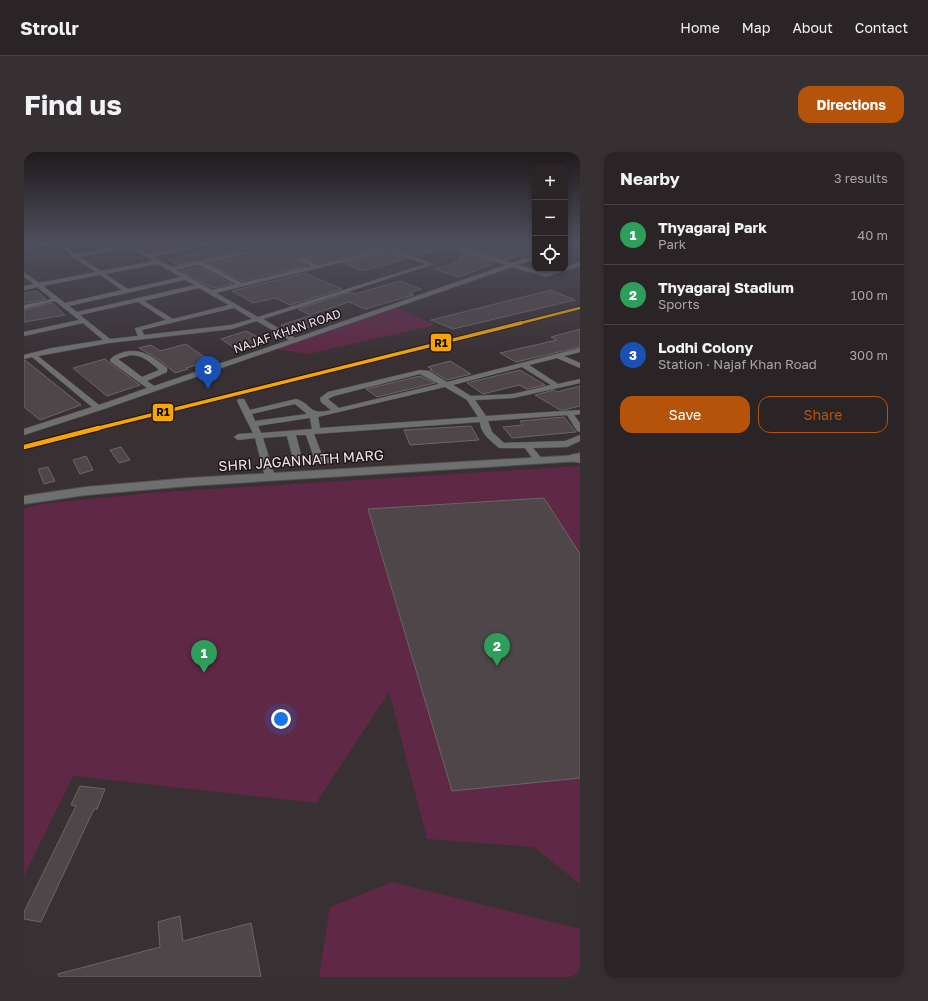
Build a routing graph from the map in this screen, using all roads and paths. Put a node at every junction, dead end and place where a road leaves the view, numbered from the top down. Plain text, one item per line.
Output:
1 (33, 280) edge
2 (62, 280) edge
3 (111, 280) edge
4 (175, 280) edge
5 (190, 280) edge
6 (233, 280) edge
7 (261, 280) edge
8 (379, 280) edge
9 (465, 280) edge
10 (40, 285) junction
11 (242, 285) junction
12 (200, 286) junction
13 (24, 288) edge
14 (127, 291) junction
15 (211, 292) junction
16 (57, 299) junction
17 (139, 300) junction
18 (64, 305) junction
19 (233, 306) junction
20 (24, 307) edge
21 (77, 314) junction
22 (257, 319) junction
23 (84, 321) junction
24 (172, 321) junction
25 (24, 334) edge
26 (142, 337) junction
27 (294, 340) junction
28 (109, 341) junction
29 (580, 350) edge
30 (32, 354) junction
31 (24, 356) edge
32 (558, 356) junction
33 (523, 366) junction
34 (580, 366) edge
35 (141, 380) junction
36 (580, 381) edge
37 (446, 385) junction
38 (558, 386) junction
39 (153, 389) junction
40 (470, 398) junction
41 (241, 401) dead end
42 (279, 405) junction
43 (98, 408) junction
44 (266, 408) junction
45 (337, 411) junction
46 (580, 412) edge
47 (247, 413) junction
48 (569, 413) junction
49 (314, 415) junction
50 (293, 418) junction
51 (484, 419) junction
52 (275, 421) junction
53 (253, 424) junction
54 (580, 429) edge
55 (312, 431) junction
56 (24, 432) edge
57 (291, 433) junction
58 (258, 435) junction
59 (238, 437) dead end
60 (580, 438) edge
61 (527, 445) junction
62 (579, 458) edge
63 (319, 460) junction
64 (331, 460) dead end
65 (538, 460) junction
66 (298, 461) junction
67 (288, 462) dead end
68 (270, 477) junction
69 (24, 500) edge

1 - 10 street
2 - 10 street
3 - 14 street
4 - 14 street
5 - 12 street
6 - 11 street
7 - 11 street
8 - 22 street
9 - 27 street, NAJAF KHAN ROAD
10 - 13 street
10 - 16 street
11 - 15 street
12 - 15 street
12 - 17 street
14 - 18 street
15 - 19 street
16 - 18 street
16 - 20 street
17 - 21 street
17 - 24 street
18 - 21 street
19 - 22 street
19 - 24 street
21 - 23 street
22 - 26 street
22 - 27 street
23 - 25 street
23 - 28 street
24 - 26 street
26 - 28 street
27 - 39 street, NAJAF KHAN ROAD
28 - 30 street
29 - 32 street
30 - 31 street
30 - 43 street
32 - 33 street
32 - 34 street
33 - 37 street
33 - 38 street
35 - 35 street
35 - 39 street
36 - 38 street
37 - 40 street
37 - 45 street
37 - 45 street
38 - 40 street
39 - 43 street, NAJAF KHAN ROAD
40 - 51 street
41 - 47 street
42 - 44 street
42 - 49 street
42 - 50 street
43 - 56 street, NAJAF KHAN ROAD
44 - 47 street
44 - 52 street
45 - 49 street
46 - 48 street
47 - 53 street
48 - 51 street
48 - 54 street
49 - 50 street
49 - 55 street
50 - 52 street
51 - 55 street
51 - 61 street
52 - 53 street
53 - 58 street
55 - 57 street
55 - 63 street
57 - 58 street
57 - 66 street
58 - 59 street
58 - 68 street
60 - 61 street
61 - 65 street
62 - 65 street, SHRI JAGANNATH MARG
63 - 64 street
63 - 66 street
65 - 68 street, SHRI JAGANNATH MARG
66 - 67 street
68 - 69 street, SHRI JAGANNATH MARG

